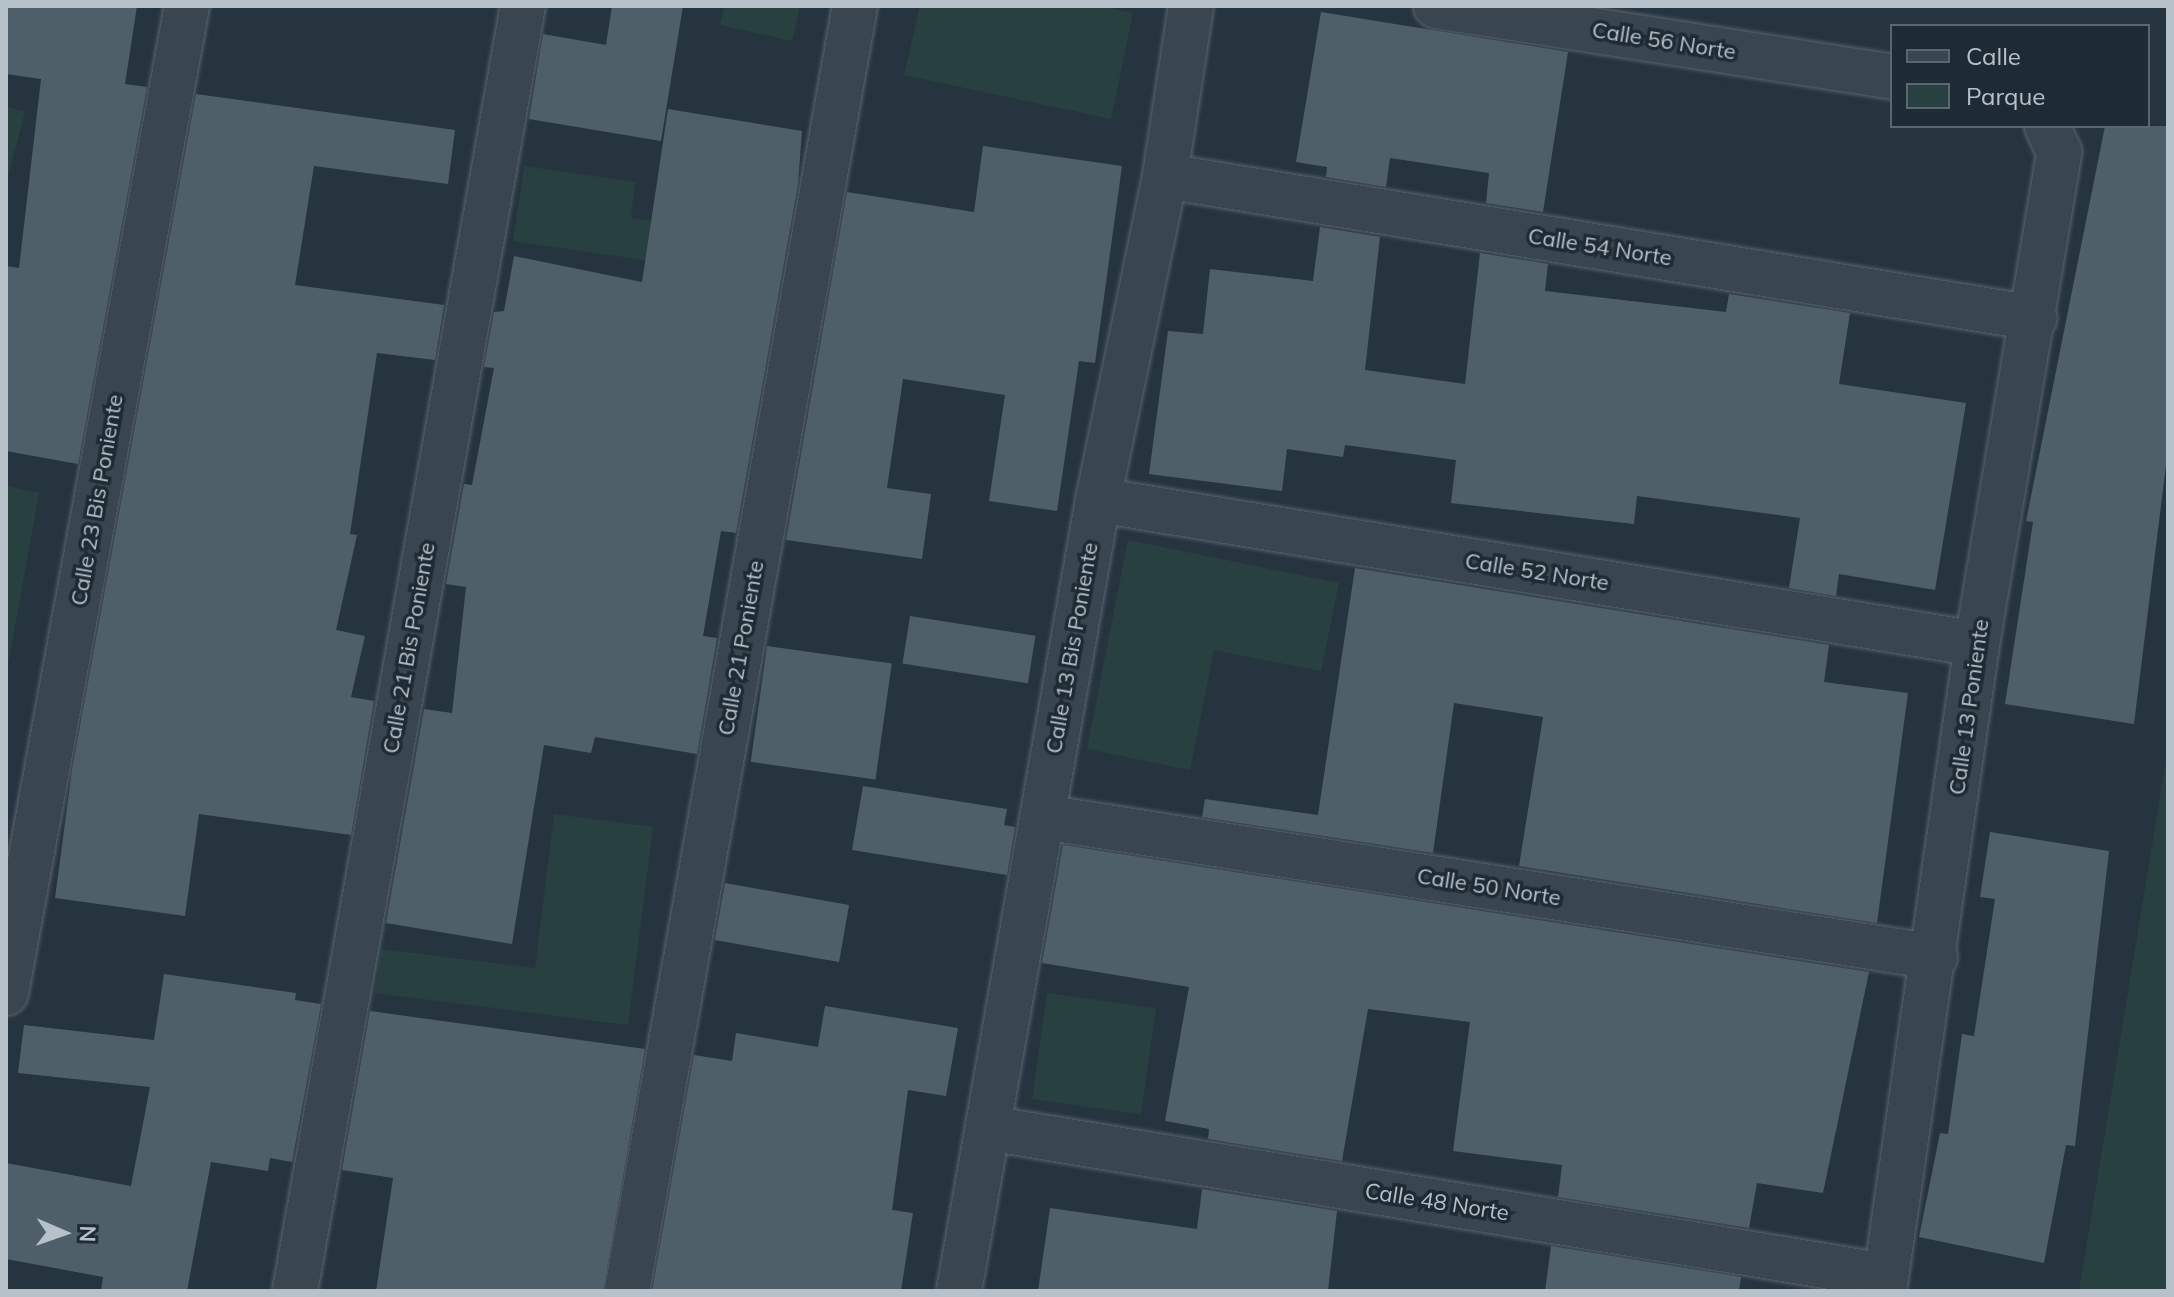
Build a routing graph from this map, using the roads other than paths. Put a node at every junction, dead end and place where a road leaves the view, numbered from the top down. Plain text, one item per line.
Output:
1 (187, 6) edge
2 (523, 6) edge
3 (855, 6) edge
4 (1191, 6) edge
5 (1436, 6) edge
6 (1890, 77) edge
7 (2048, 128) edge
8 (1165, 176) junction
9 (2034, 318) junction
10 (1098, 500) junction
11 (1977, 644) junction
12 (1043, 817) junction
13 (1935, 957) junction
14 (6, 993) edge
15 (988, 1128) junction
16 (1885, 1283) edge
17 (295, 1291) edge
18 (627, 1291) edge
19 (959, 1291) edge

1 - 14 street, Calle 23 Bis Poniente
2 - 17 street, Calle 21 Bis Poniente
3 - 18 street, Calle 21 Poniente
4 - 8 street, Calle 13 Bis Poniente
5 - 6 street, Calle 56 Norte
7 - 9 street, Calle 13 Poniente
8 - 9 street, Calle 54 Norte
8 - 10 street, Calle 13 Bis Poniente
9 - 11 street, Calle 13 Poniente
10 - 11 street, Calle 52 Norte
10 - 12 street, Calle 13 Bis Poniente
11 - 13 street, Calle 13 Poniente
12 - 13 street, Calle 50 Norte
12 - 15 street, Calle 13 Bis Poniente
13 - 16 street, Calle 13 Poniente
15 - 16 street, Calle 48 Norte
15 - 19 street, Calle 13 Bis Poniente

